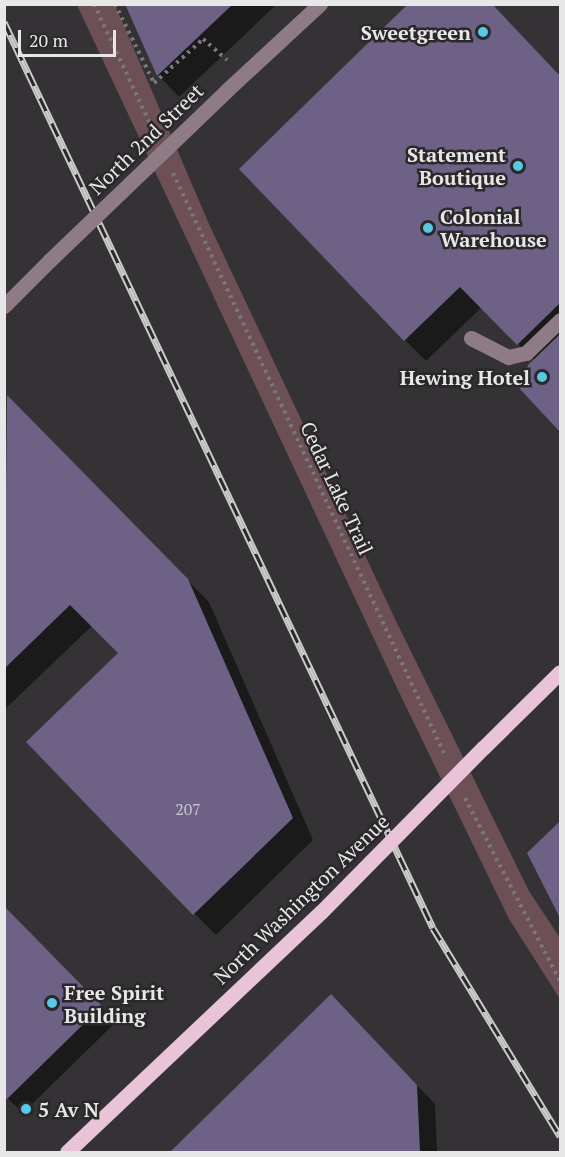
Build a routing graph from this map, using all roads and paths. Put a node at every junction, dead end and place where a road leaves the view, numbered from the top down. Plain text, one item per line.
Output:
1 (94, 4) edge
2 (116, 4) edge
3 (320, 4) edge
4 (242, 77) junction
5 (155, 135) dead end
6 (170, 167) dead end
7 (8, 296) edge
8 (561, 320) edge
9 (471, 338) dead end
10 (561, 672) edge
11 (449, 765) dead end
12 (460, 786) dead end
13 (561, 981) edge
14 (67, 1152) edge

1 - 5 path
2 - 4 path
3 - 4 street, North 2nd Street
4 - 7 street, North 2nd Street, bridge
6 - 11 path, Cedar Lake Trail
8 - 9 street
10 - 14 main road, North Washington Avenue, bridge
12 - 13 path

